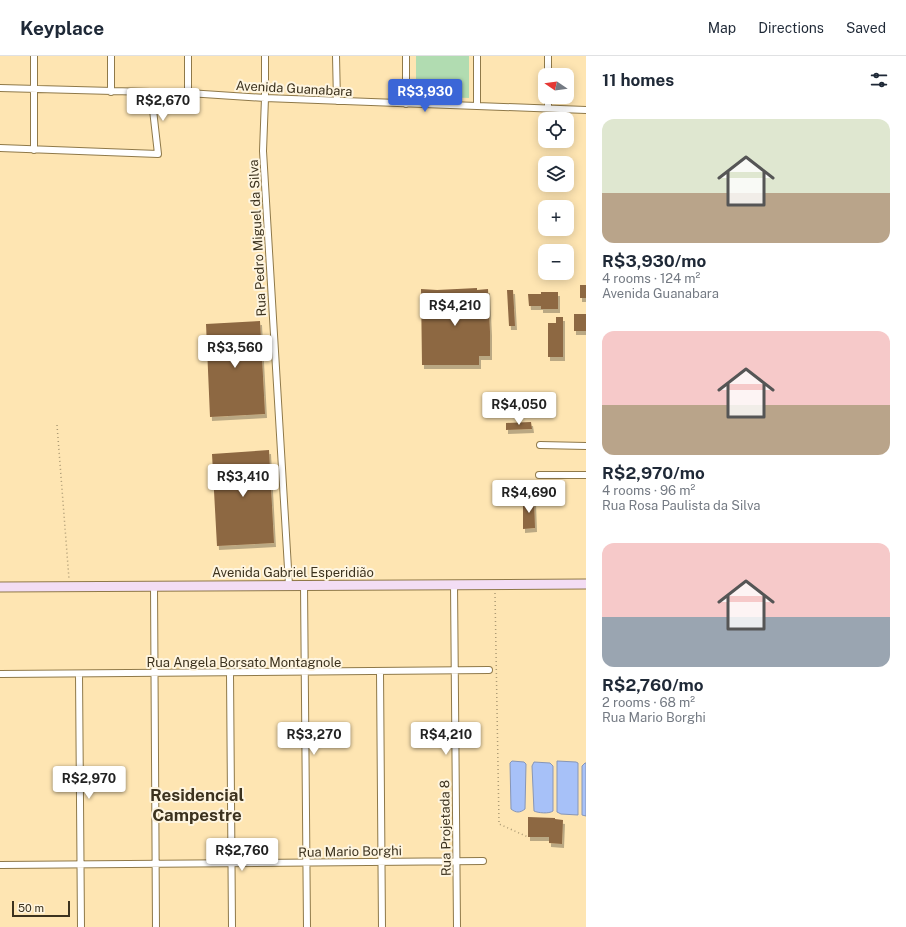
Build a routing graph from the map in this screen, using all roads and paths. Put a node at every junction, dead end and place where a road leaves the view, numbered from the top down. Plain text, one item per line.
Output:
1 (34, 56) edge
2 (111, 56) edge
3 (188, 56) edge
4 (265, 56) edge
5 (336, 56) edge
6 (406, 56) edge
7 (477, 56) edge
8 (548, 56) edge
9 (548, 68) edge
10 (0, 88) edge
11 (34, 89) junction
12 (111, 92) junction
13 (151, 92) junction
14 (188, 93) junction
15 (265, 98) junction
16 (337, 101) junction
17 (406, 104) junction
18 (548, 104) edge
19 (477, 106) junction
20 (548, 108) junction
21 (586, 110) edge
22 (0, 148) edge
23 (34, 150) junction
24 (57, 425) dead end
25 (540, 445) dead end
26 (586, 446) edge
27 (539, 475) dead end
28 (586, 475) edge
29 (454, 584) junction
30 (495, 584) junction
31 (586, 584) edge
32 (289, 585) junction
33 (154, 586) junction
34 (304, 586) junction
35 (0, 587) edge
36 (70, 587) junction
37 (489, 670) dead end
38 (454, 671) junction
39 (305, 672) junction
40 (380, 672) junction
41 (154, 673) junction
42 (230, 673) junction
43 (0, 674) edge
44 (79, 674) junction
45 (528, 837) dead end
46 (456, 861) junction
47 (483, 861) dead end
48 (381, 862) junction
49 (306, 863) junction
50 (80, 864) junction
51 (156, 864) junction
52 (231, 864) junction
53 (0, 865) edge
54 (81, 927) edge
55 (156, 927) edge
56 (232, 927) edge
57 (307, 927) edge
58 (382, 927) edge
59 (457, 927) edge

1 - 11 street
2 - 12 street
3 - 14 street
4 - 15 street, Rua Pedro Miguel da Silva
5 - 16 street
6 - 17 street
7 - 19 street
8 - 9 street
10 - 11 street, Avenida Guanabara
11 - 12 street, Avenida Guanabara
11 - 23 street
12 - 13 street, Avenida Guanabara
13 - 14 street, Avenida Guanabara
13 - 23 street
14 - 15 street, Avenida Guanabara
15 - 16 street, Avenida Guanabara
15 - 32 street, Rua Pedro Miguel da Silva
16 - 17 street, Avenida Guanabara
17 - 19 street, Avenida Guanabara
18 - 20 street
19 - 20 street, Avenida Guanabara
20 - 21 street, Avenida Guanabara
22 - 23 street
24 - 36 path
25 - 26 street
27 - 28 street
29 - 30 main road, Avenida Gabriel Esperidião
29 - 34 main road, Avenida Gabriel Esperidião
29 - 38 street, Rua Projetada 8
30 - 31 main road, Avenida Gabriel Esperidião
30 - 45 path
32 - 33 main road, Avenida Gabriel Esperidião
32 - 34 main road, Avenida Gabriel Esperidião
33 - 36 main road, Avenida Gabriel Esperidião
33 - 41 street
34 - 39 street
35 - 36 main road, Avenida Gabriel Esperidião
37 - 38 street, Rua Angela Borsato Montagnole
38 - 40 street, Rua Angela Borsato Montagnole
38 - 46 street, Rua Projetada 8
39 - 40 street, Rua Angela Borsato Montagnole
39 - 42 street, Rua Angela Borsato Montagnole
39 - 49 street
40 - 48 street
41 - 42 street, Rua Angela Borsato Montagnole
41 - 44 street, Rua Angela Borsato Montagnole
41 - 51 street
42 - 52 street
43 - 44 street, Rua Angela Borsato Montagnole
44 - 50 street
46 - 47 street, Rua Mario Borghi
46 - 48 street, Rua Mario Borghi
46 - 59 street, Rua Projetada 8
48 - 49 street, Rua Mario Borghi
48 - 58 street
49 - 52 street, Rua Mario Borghi
49 - 57 street
50 - 51 street, Rua Mario Borghi
50 - 53 street, Rua Mario Borghi
50 - 54 street
51 - 52 street, Rua Mario Borghi
51 - 55 street
52 - 56 street

